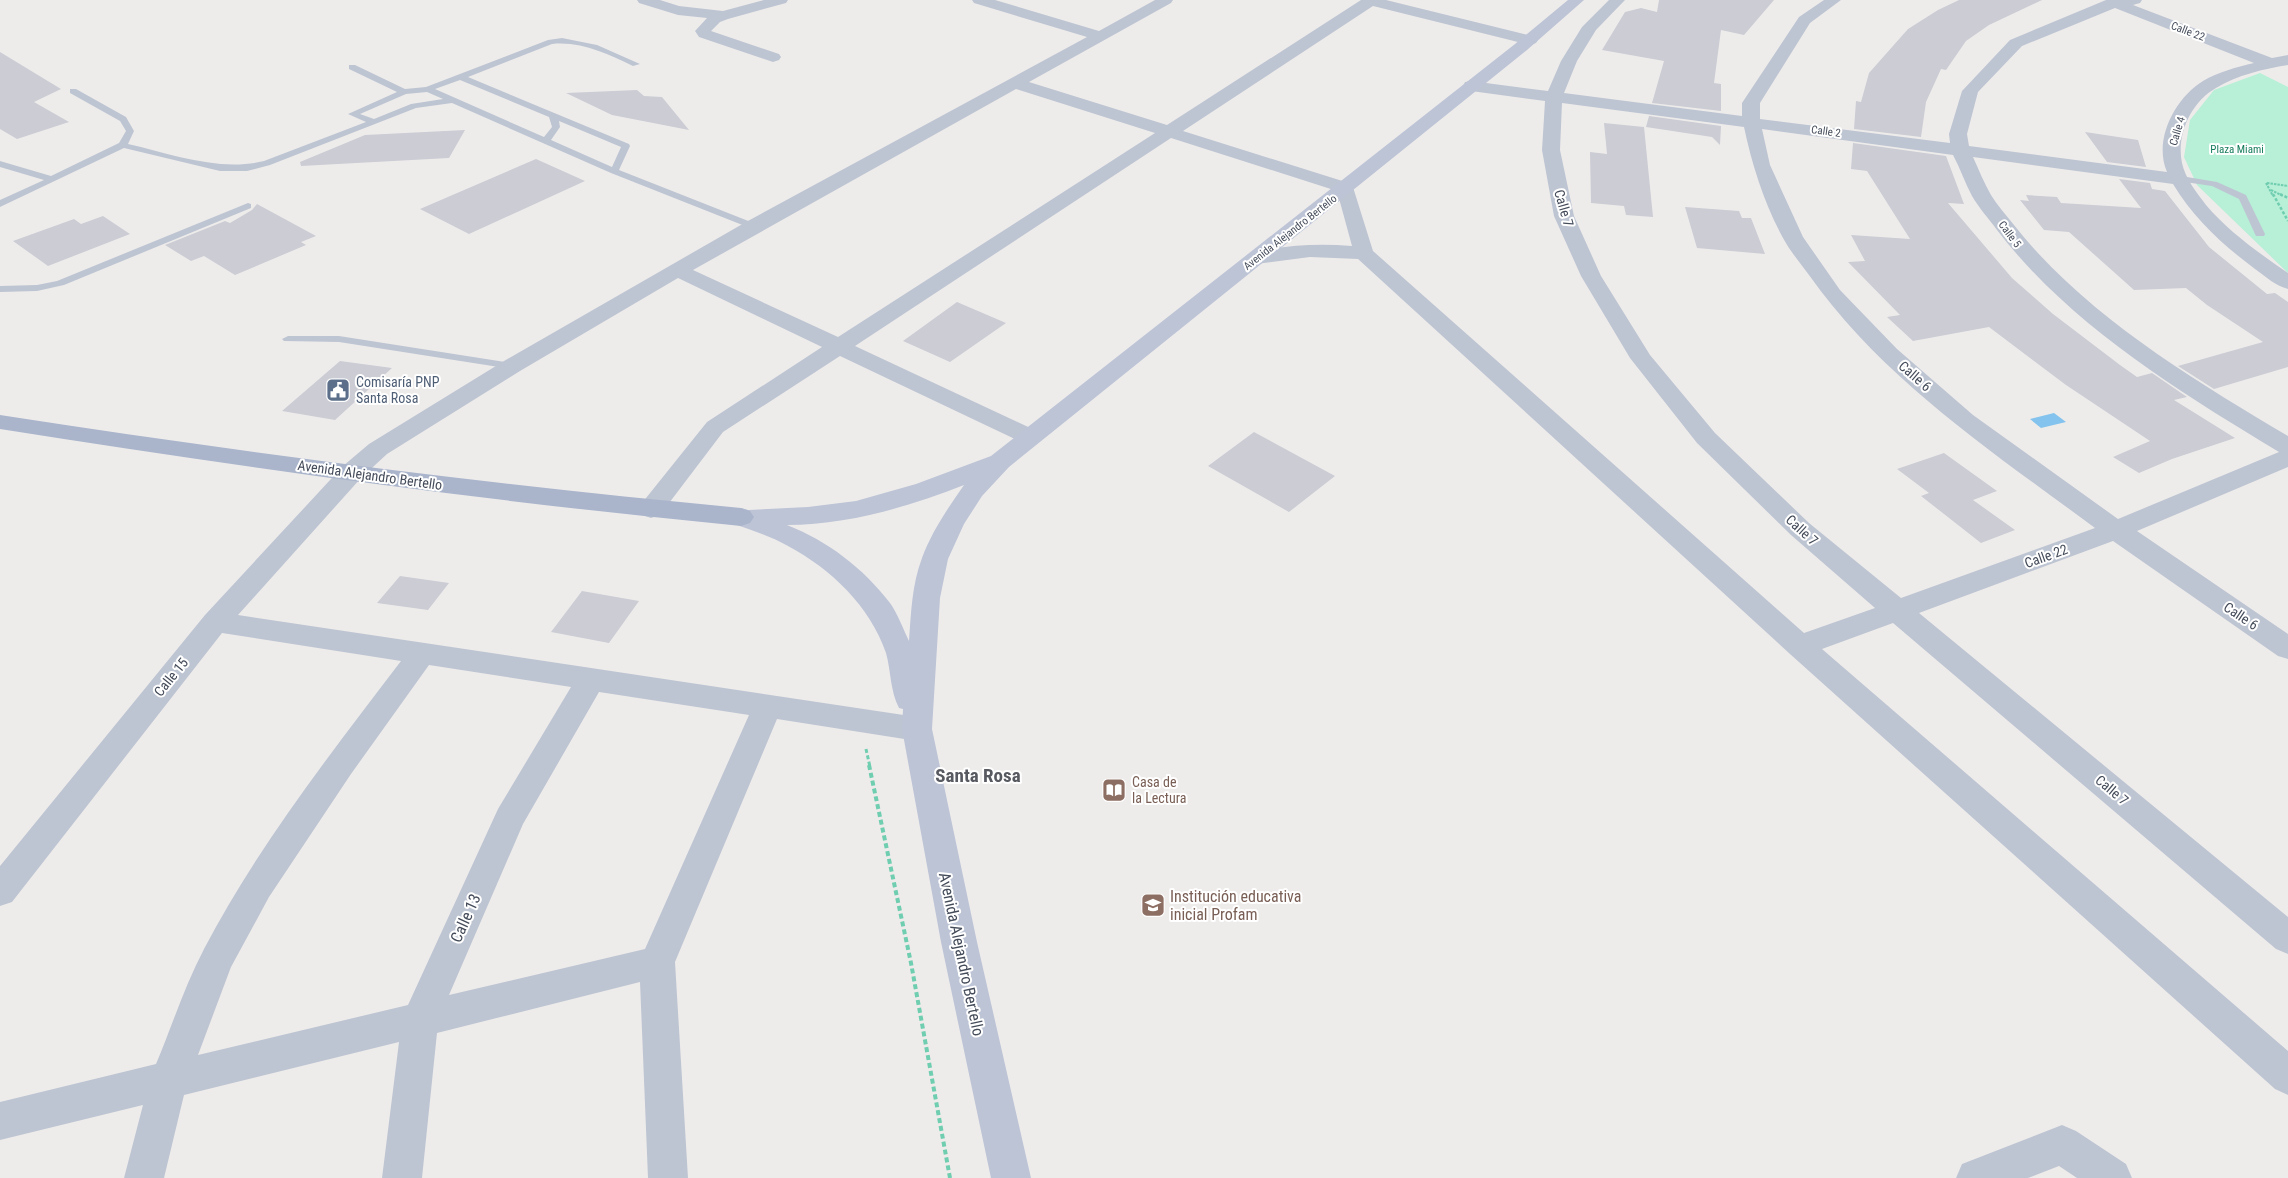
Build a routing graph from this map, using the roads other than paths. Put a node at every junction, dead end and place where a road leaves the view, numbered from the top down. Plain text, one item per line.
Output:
1 (644, 0) edge
2 (781, 0) edge
3 (979, 0) edge
4 (1166, 0) edge
5 (1370, 0) edge
6 (1577, 0) edge
7 (1618, 0) edge
8 (1834, 0) edge
9 (2135, 0) edge
10 (2111, 2) edge
11 (723, 16) junction
12 (1100, 36) junction
13 (1530, 40) junction
14 (773, 57) dead end
15 (2288, 60) edge
16 (636, 64) dead end
17 (352, 67) dead end
18 (2269, 68) junction
19 (461, 76) junction
20 (1016, 83) junction
21 (1471, 86) junction
22 (428, 89) junction
23 (73, 91) dead end
24 (404, 92) junction
25 (1554, 97) junction
26 (452, 100) junction
27 (552, 115) junction
28 (372, 121) junction
29 (1751, 121) junction
30 (1169, 130) junction
31 (546, 141) junction
32 (123, 145) junction
33 (1960, 149) junction
34 (0, 164) edge
35 (614, 171) junction
36 (52, 179) junction
37 (2181, 179) junction
38 (1345, 188) junction
39 (0, 204) edge
40 (248, 206) dead end
41 (753, 226) junction
42 (2260, 234) dead end
43 (1364, 253) junction
44 (1256, 258) junction
45 (676, 270) junction
46 (2288, 283) edge
47 (0, 289) edge
48 (288, 339) dead end
49 (837, 346) junction
50 (512, 366) junction
51 (0, 422) edge
52 (1030, 437) junction
53 (2288, 447) edge
54 (2288, 458) edge
55 (1000, 460) junction
56 (352, 472) junction
57 (651, 509) junction
58 (741, 517) junction
59 (2116, 530) junction
60 (1897, 610) junction
61 (215, 622) junction
62 (1800, 646) junction
63 (2288, 648) edge
64 (422, 654) junction
65 (591, 680) junction
66 (768, 706) junction
67 (917, 729) junction
68 (0, 890) edge
69 (2288, 938) edge
70 (657, 962) junction
71 (420, 1020) junction
72 (2288, 1076) edge
73 (169, 1080) junction
74 (0, 1121) edge
75 (144, 1178) edge
76 (402, 1178) edge
77 (668, 1178) edge
78 (1011, 1178) edge
79 (1976, 1178) edge
80 (2112, 1178) edge

1 - 11 street
2 - 11 street
3 - 12 street
4 - 12 street, Calle 15
5 - 13 street
5 - 30 street
6 - 13 main road, Avenida Alejandro Bertello
7 - 25 street, Calle 7
8 - 29 street, Calle 6
9 - 10 street, Calle 5
10 - 18 street, Calle 22
10 - 33 street, Calle 5
11 - 14 street
12 - 20 street, Calle 15
13 - 21 main road, Avenida Alejandro Bertello
15 - 18 street, Calle 4
16 - 19 lane
17 - 24 lane
18 - 37 street, Calle 4
19 - 22 lane
19 - 27 lane
20 - 30 street
20 - 41 street, Calle 15
21 - 25 street, Calle 2
21 - 38 main road, Avenida Alejandro Bertello
22 - 24 lane
22 - 26 lane
23 - 32 lane
24 - 28 lane
25 - 29 street, Calle 2
25 - 60 street, Calle 7
26 - 28 lane
26 - 31 lane
27 - 31 lane
27 - 35 lane
28 - 32 lane
29 - 33 street, Calle 2
29 - 59 street, Calle 6
30 - 38 street
30 - 49 street
31 - 35 lane
32 - 36 lane
33 - 37 street, Calle 2
33 - 53 street, Calle 5
34 - 36 lane
35 - 41 lane
36 - 39 lane
37 - 42 lane
37 - 46 street, Calle 4
38 - 43 street
38 - 44 main road, Avenida Alejandro Bertello
40 - 47 lane
41 - 45 street, Calle 15
43 - 44 street
43 - 62 street
44 - 52 main road, Avenida Alejandro Bertello
45 - 49 street
45 - 50 street, Calle 15
48 - 50 lane
49 - 52 street
49 - 57 street
50 - 56 street, Calle 15
51 - 56 main road, Avenida Alejandro Bertello
52 - 55 main road, Avenida Alejandro Bertello
54 - 59 street, Calle 22
55 - 58 main road, Avenida Alejandro Bertello
55 - 67 main road, Avenida Alejandro Bertello
56 - 57 main road, Avenida Alejandro Bertello
56 - 61 street, Calle 15
57 - 58 main road, Avenida Alejandro Bertello
58 - 67 main road, Avenida Alejandro Bertello
59 - 60 street, Calle 22
59 - 63 street, Calle 6
60 - 62 street, Calle 22
60 - 69 street, Calle 7
61 - 64 street
61 - 68 street, Calle 15
62 - 72 street
64 - 65 street
64 - 73 street
65 - 66 street
65 - 71 street, Calle 13
66 - 67 street
66 - 70 street
67 - 78 main road, Avenida Alejandro Bertello
70 - 71 street
70 - 77 street
71 - 73 street
71 - 76 street, Calle 13
73 - 74 street
73 - 75 street
79 - 80 street

